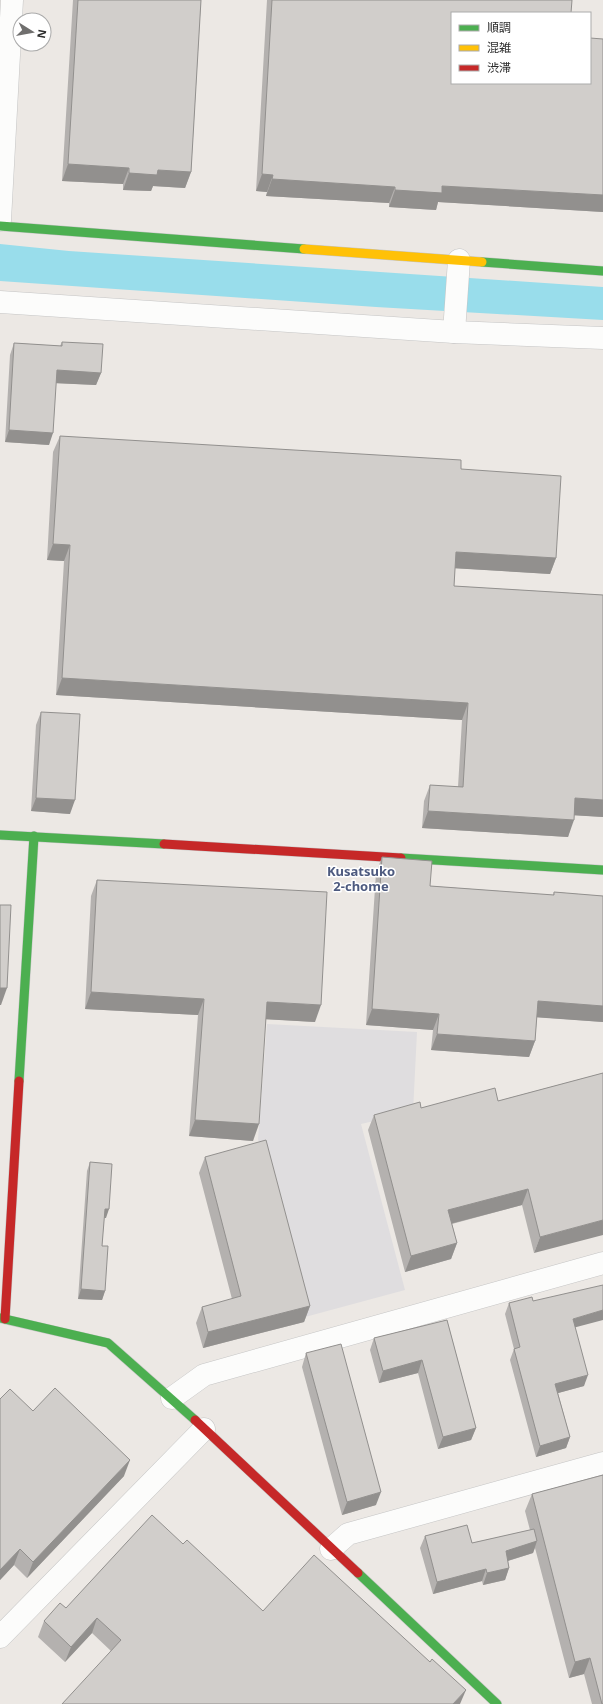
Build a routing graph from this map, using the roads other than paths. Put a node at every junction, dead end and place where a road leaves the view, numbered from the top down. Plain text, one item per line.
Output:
1 (12, 0) edge
2 (0, 220) edge
3 (0, 226) edge
4 (459, 267) junction
5 (603, 271) edge
6 (0, 302) edge
7 (454, 324) junction
8 (603, 338) edge
9 (0, 835) edge
10 (34, 836) junction
11 (603, 870) edge
12 (603, 1264) edge
13 (3, 1318) edge
14 (172, 1398) junction
15 (204, 1429) junction
16 (603, 1463) edge
17 (331, 1549) junction
18 (0, 1637) edge
19 (497, 1704) edge

1 - 2 street
3 - 4 street
4 - 5 street
4 - 7 street
6 - 7 street
7 - 8 street
9 - 10 street
10 - 11 street
10 - 13 street
12 - 14 street
13 - 14 street
14 - 15 street
15 - 17 street
15 - 18 street
16 - 17 street
17 - 19 street

